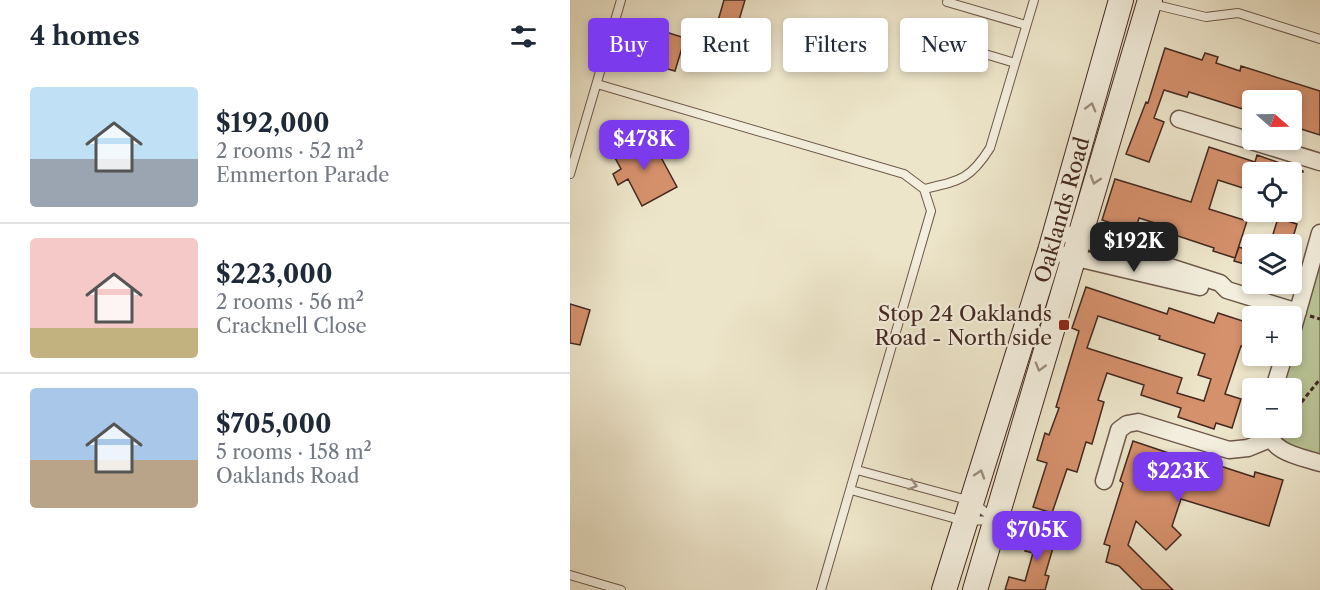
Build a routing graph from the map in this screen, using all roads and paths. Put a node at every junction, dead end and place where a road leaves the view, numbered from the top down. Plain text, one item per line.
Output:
1 (621, 0) edge
2 (1034, 0) edge
3 (1121, 0) edge
4 (1145, 1) edge
5 (947, 2) dead end
6 (1026, 25) junction
7 (1320, 39) edge
8 (988, 55) edge
9 (1015, 63) junction
10 (597, 84) junction
11 (1179, 119) dead end
12 (573, 159) edge
13 (1320, 162) edge
14 (570, 174) edge
15 (924, 189) junction
16 (1320, 233) edge
17 (1064, 244) junction
18 (1279, 306) edge
19 (1300, 306) edge
20 (1320, 379) edge
21 (1302, 402) edge
22 (1261, 438) edge
23 (1272, 438) edge
24 (1320, 463) edge
25 (857, 470) junction
26 (1104, 481) dead end
27 (851, 490) junction
28 (968, 511) junction
29 (996, 520) junction
30 (570, 575) edge
31 (621, 590) edge
32 (821, 590) edge
33 (944, 590) edge
34 (975, 590) edge

1 - 10 lane
2 - 6 lane
17 -> 3 main road, Oaklands Road
4 - 7 lane
4 -> 17 main road, Oaklands Road
5 - 6 lane
6 - 9 lane
8 - 9 lane
9 - 15 lane
10 - 12 lane
10 - 15 lane
11 - 13 street
12 - 14 lane
15 - 25 lane
16 - 19 street
17 - 18 street
28 -> 17 main road, Oaklands Road
17 -> 29 main road, Oaklands Road
20 - 21 path
22 - 26 street
23 - 24 street
25 - 27 lane
25 -> 28 lane
27 - 28 lane
27 - 32 lane
28 - 29 lane
28 - 29 lane
28 - 33 main road, Oaklands Road
29 - 34 main road, Oaklands Road
30 - 31 lane

